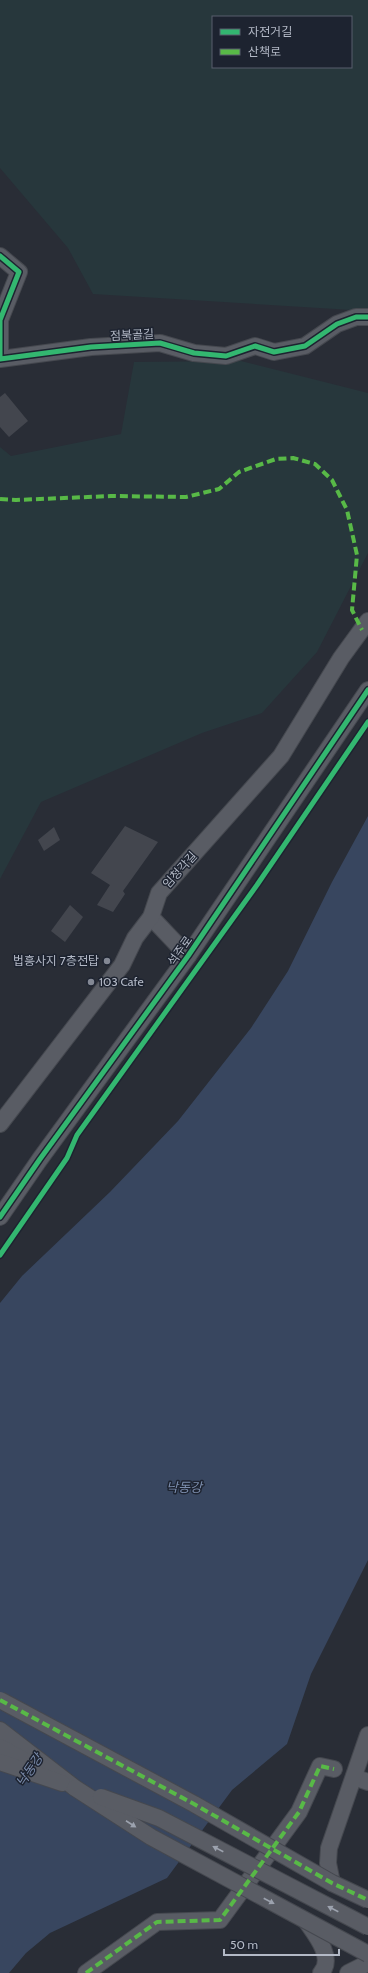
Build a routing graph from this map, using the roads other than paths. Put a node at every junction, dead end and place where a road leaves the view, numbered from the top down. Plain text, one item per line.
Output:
1 (0, 256) edge
2 (368, 317) edge
3 (368, 621) edge
4 (368, 690) edge
5 (150, 917) junction
6 (188, 956) junction
7 (0, 1124) edge
8 (0, 1217) edge
9 (0, 1700) edge
10 (0, 1730) edge
11 (368, 1735) edge
12 (0, 1747) edge
13 (0, 1762) edge
14 (334, 1769) dead end
15 (361, 1779) edge
16 (75, 1788) junction
17 (332, 1883) junction
18 (368, 1900) edge
19 (306, 1921) junction
20 (368, 1927) edge
21 (368, 1954) edge
22 (368, 1963) edge
23 (86, 1973) edge
24 (321, 1973) edge
25 (348, 1973) edge

1 - 2 street, 점북골길
3 - 5 street, 임청각길
4 - 6 street, 석주로
5 - 6 street
5 - 7 street, 임청각길
6 - 8 street, 석주로
9 - 17 street, bridge
10 - 16 street
11 - 15 street
12 - 16 street
13 - 16 street
14 - 23 street
15 - 17 street
16 -> 19 street, bridge
20 -> 16 street, bridge
17 - 18 street, bridge
19 - 21 street, bridge
19 - 24 street
22 - 25 street

